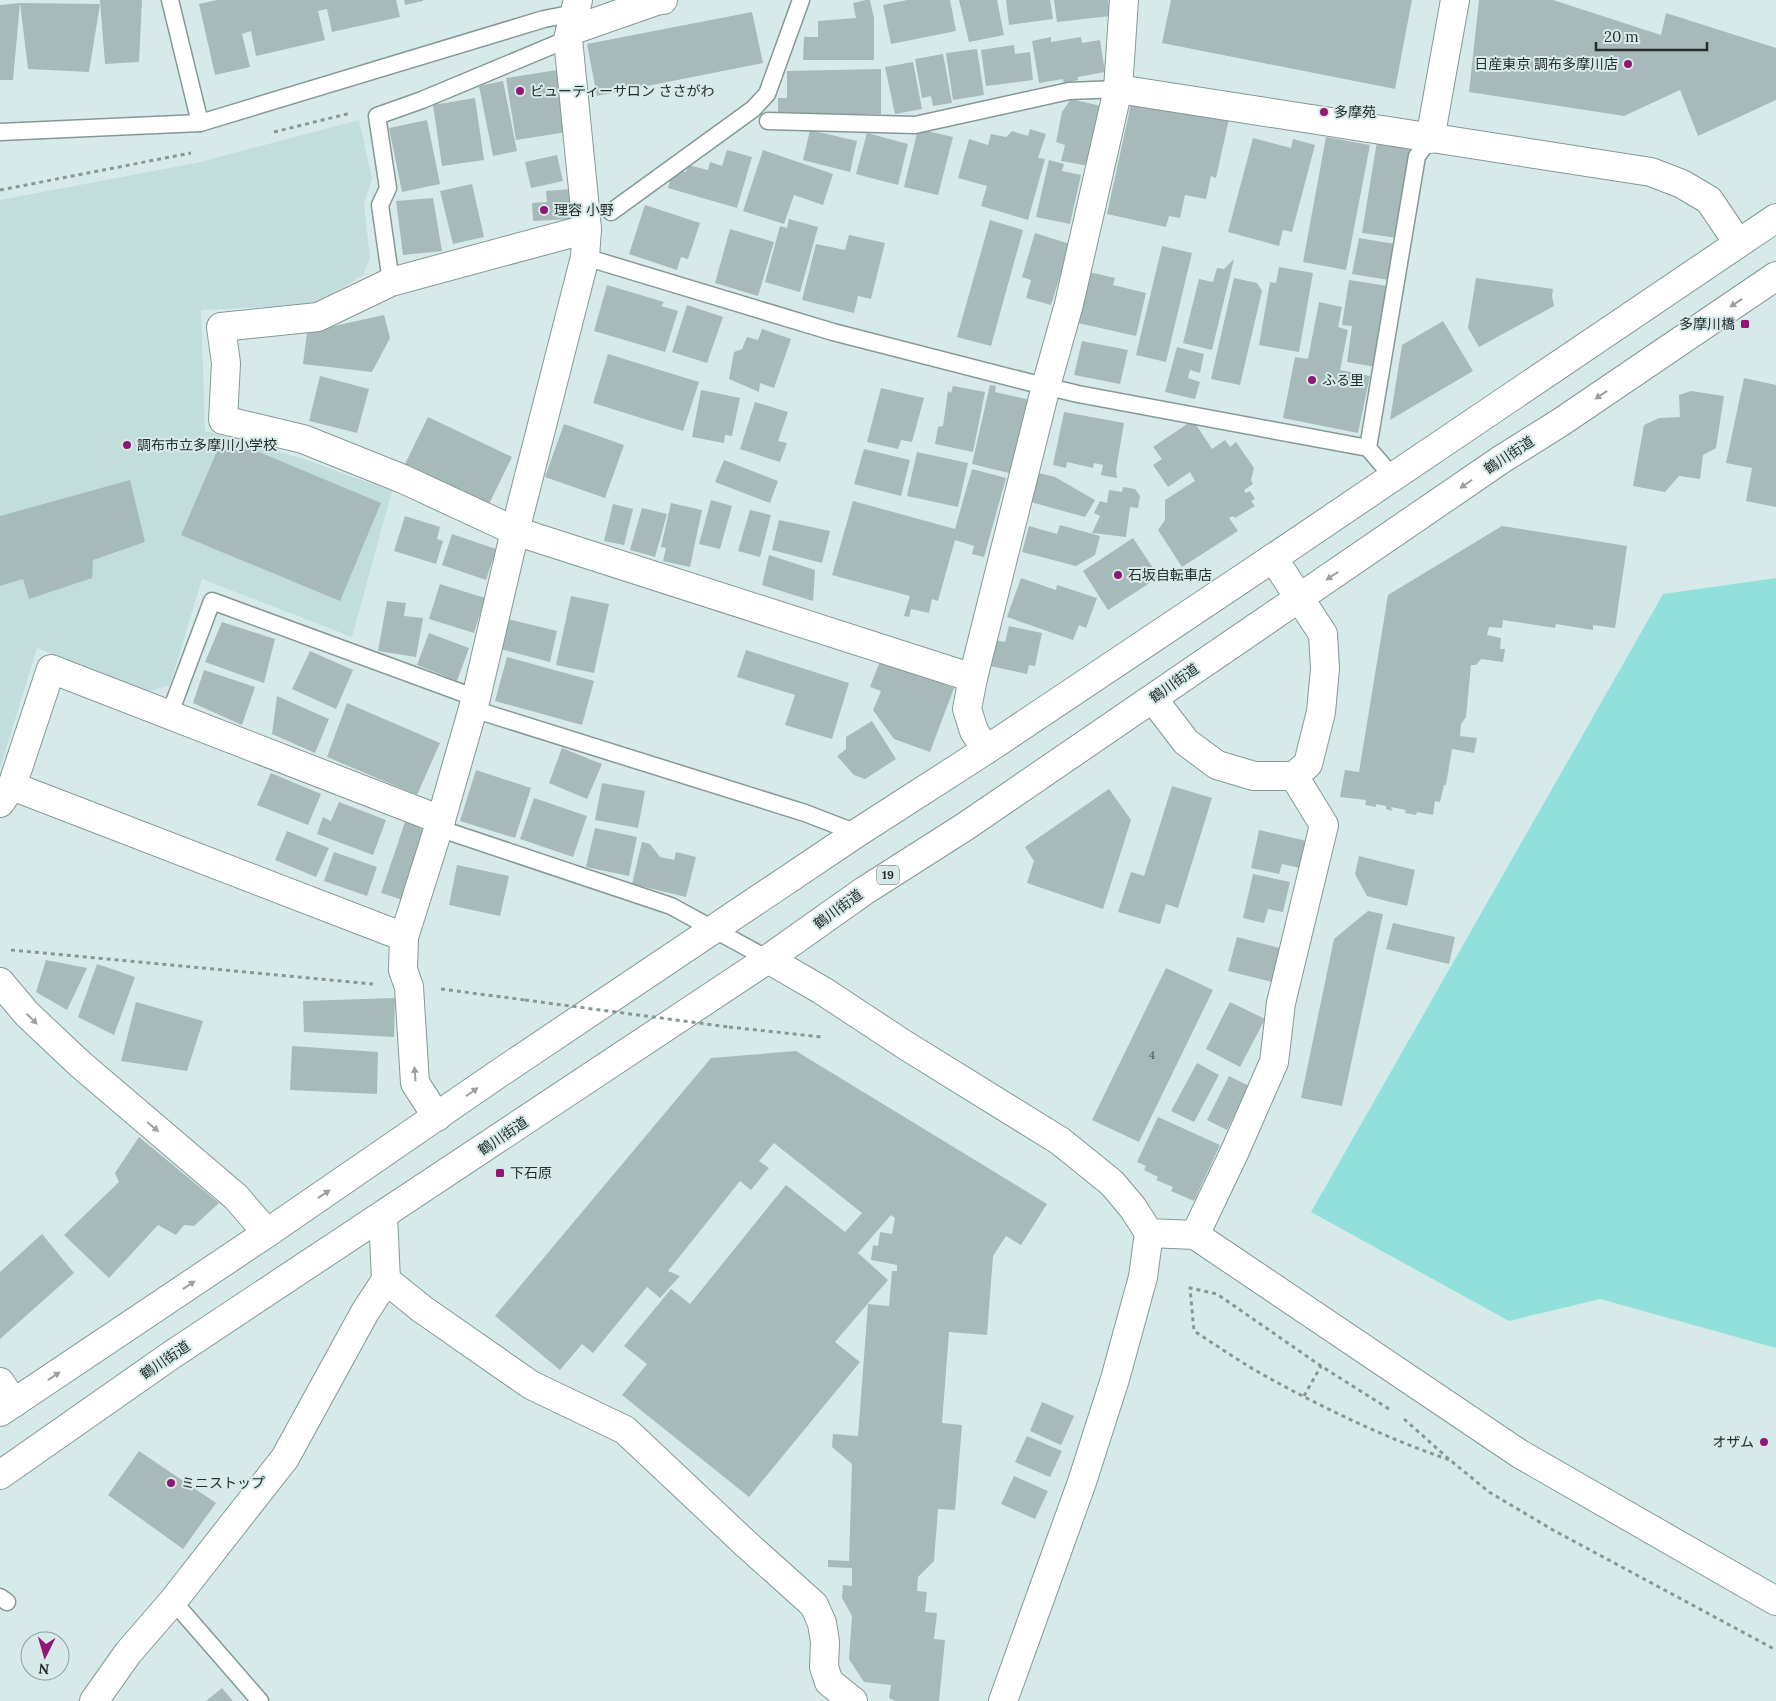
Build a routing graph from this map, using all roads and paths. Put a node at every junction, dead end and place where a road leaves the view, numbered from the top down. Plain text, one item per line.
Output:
1 (170, 0) edge
2 (659, 0) edge
3 (801, 0) edge
4 (1124, 0) edge
5 (1455, 0) edge
6 (573, 21) edge
7 (1118, 89) junction
8 (768, 121) dead end
9 (200, 123) junction
10 (0, 132) edge
11 (1430, 139) junction
12 (611, 212) dead end
13 (1776, 218) edge
14 (588, 229) junction
15 (1738, 243) junction
16 (584, 257) junction
17 (1776, 276) edge
18 (391, 282) junction
19 (1046, 386) junction
20 (1368, 448) junction
21 (1392, 476) junction
22 (515, 531) junction
23 (1273, 558) junction
24 (1299, 598) junction
25 (973, 678) junction
26 (1153, 699) junction
27 (474, 703) junction
28 (170, 714) junction
29 (986, 750) junction
30 (1294, 776) junction
31 (6, 795) edge
32 (440, 824) junction
33 (857, 833) junction
34 (714, 930) junction
35 (404, 937) junction
36 (10, 950) dead end
37 (768, 959) junction
38 (0, 982) edge
39 (409, 986) junction
40 (456, 990) dead end
41 (822, 1037) dead end
42 (437, 1116) junction
43 (383, 1216) junction
44 (267, 1233) junction
45 (1149, 1233) junction
46 (1195, 1235) junction
47 (386, 1280) junction
48 (1321, 1366) junction
49 (1304, 1396) junction
50 (5, 1399) edge
51 (1394, 1412) dead end
52 (1403, 1417) dead end
53 (1450, 1460) junction
54 (0, 1475) edge
55 (173, 1601) junction
56 (1776, 1601) edge
57 (1776, 1650) edge
58 (94, 1701) edge
59 (260, 1701) edge
60 (853, 1701) edge
61 (1003, 1701) edge

1 - 9 lane
2 - 6 street
3 - 12 lane
4 - 7 street
5 - 11 street
6 - 9 lane
6 - 14 street
6 - 18 lane
7 - 8 lane
7 - 11 street
7 - 19 street
9 - 10 lane
11 - 15 street
11 - 20 lane
13 - 15 street
14 - 16 street
14 - 18 street
15 - 21 street
16 - 19 lane
16 - 22 street
17 -> 24 street, 鶴川街道 / 19
18 - 22 street
19 - 20 lane
19 - 25 street
20 - 21 lane
21 - 23 street
22 - 25 street
22 - 27 street
23 - 24 street
23 - 29 street
24 - 26 street, 鶴川街道 / 19
24 - 30 street
25 - 29 street
26 - 30 street
26 - 37 street, 鶴川街道 / 19
27 - 28 lane
27 - 32 street
27 - 33 lane
28 - 31 street
28 - 32 street
29 - 33 street
30 - 46 street
31 - 35 street
32 - 34 lane
32 - 35 street
33 - 34 street
34 - 37 lane
42 -> 34 street
35 - 39 street
36 - 39 path
37 - 43 street, 鶴川街道 / 19
37 - 45 street
38 -> 44 street
42 -> 39 street
40 - 41 path, bridge
44 -> 42 street
43 - 47 street
43 - 54 street, 鶴川街道 / 19
50 -> 44 street
45 - 46 street
45 - 61 street
46 - 56 street
47 - 55 street
47 - 60 street
48 - 49 path
48 - 49 path
48 - 51 path
49 - 53 path
52 - 53 path
53 - 57 path
55 - 58 street
55 - 59 lane

